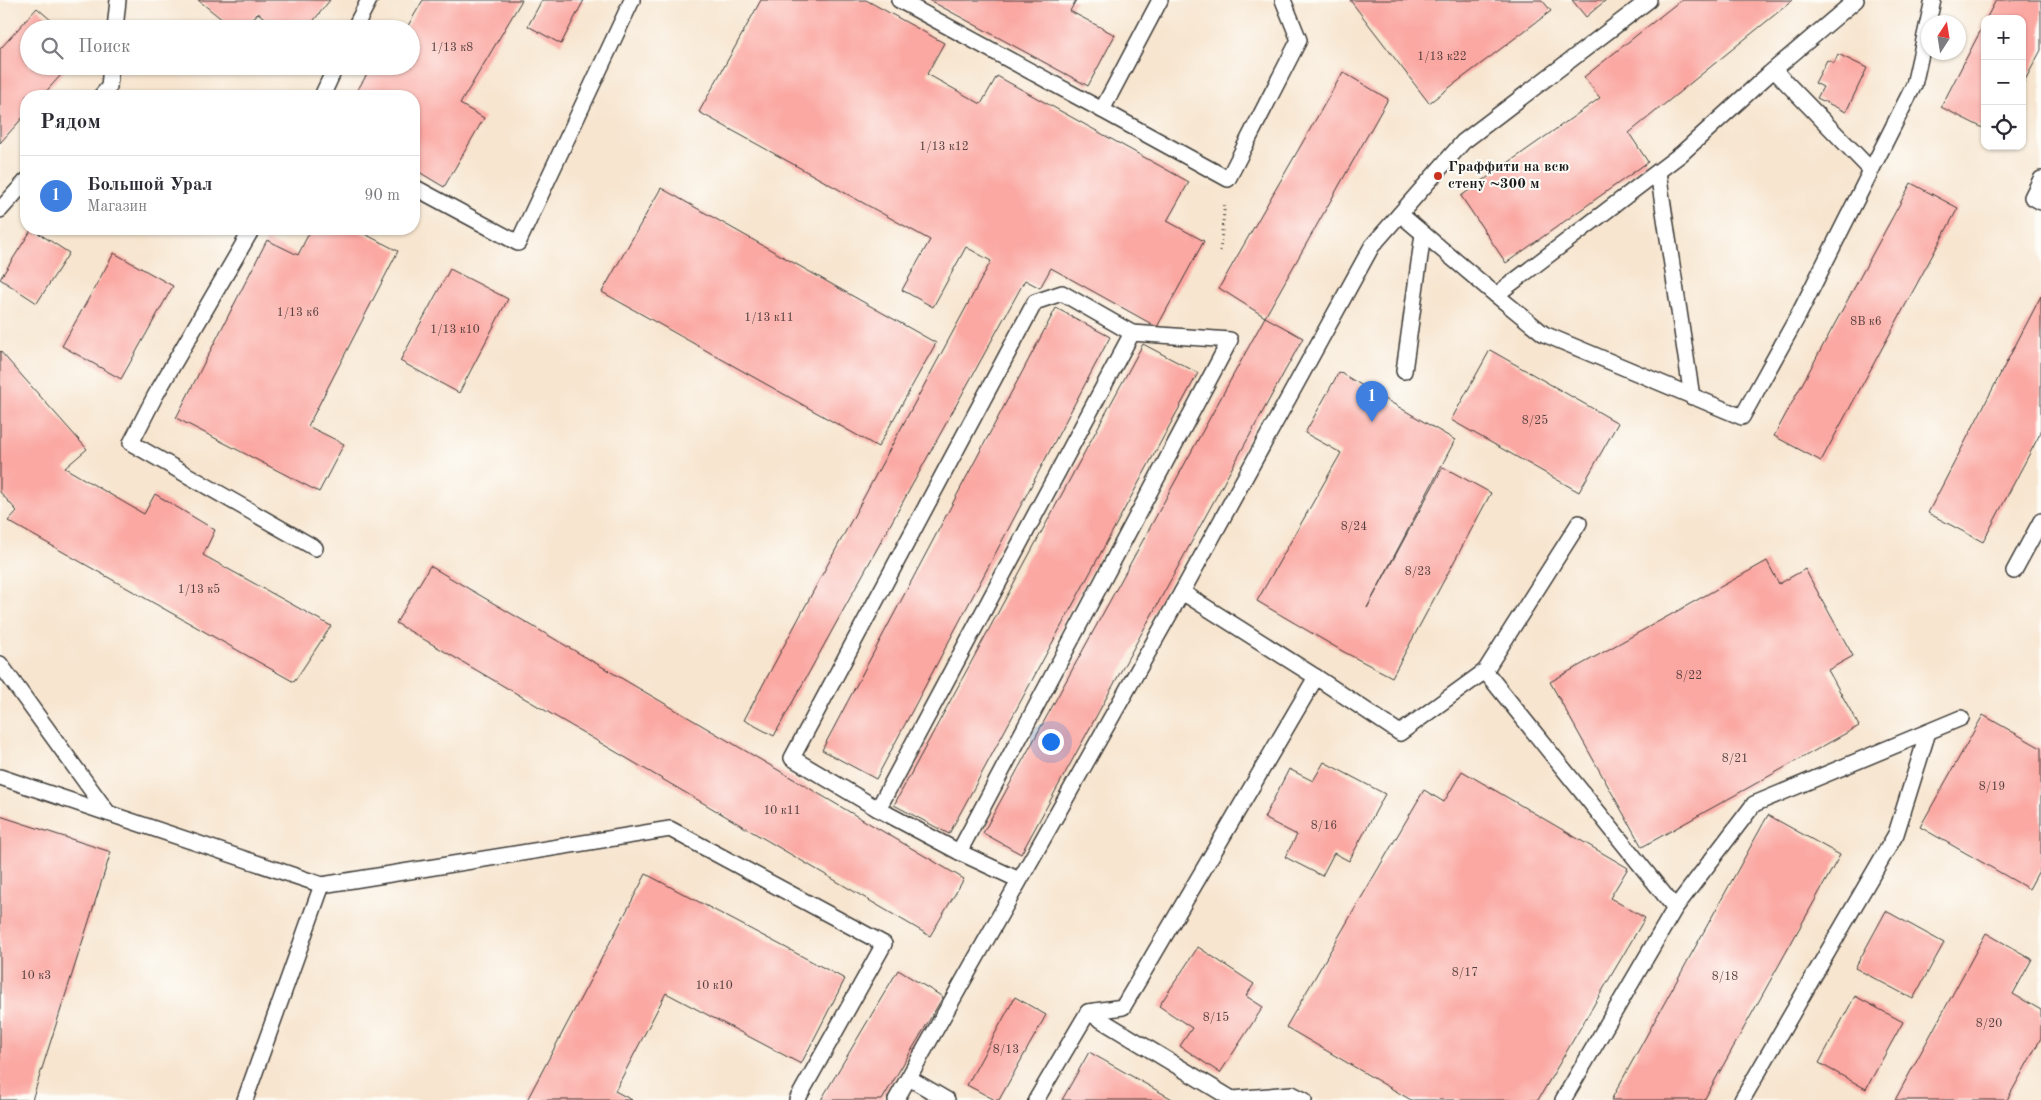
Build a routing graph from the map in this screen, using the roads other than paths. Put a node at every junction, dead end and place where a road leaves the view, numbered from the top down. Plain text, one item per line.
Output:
1 (118, 0) edge
2 (369, 0) edge
3 (632, 0) edge
4 (899, 0) edge
5 (1160, 0) edge
6 (1283, 0) edge
7 (1648, 0) edge
8 (1856, 0) edge
9 (1933, 0) edge
10 (116, 20) edge
11 (359, 20) edge
12 (1774, 70) junction
13 (110, 75) edge
14 (332, 75) edge
15 (106, 90) edge
16 (325, 90) edge
17 (1102, 110) junction
18 (1871, 170) junction
19 (1658, 172) junction
20 (2041, 179) edge
21 (20, 188) edge
22 (420, 189) edge
23 (2041, 202) edge
24 (0, 210) edge
25 (1400, 214) junction
26 (1424, 234) junction
27 (249, 235) edge
28 (1496, 295) junction
29 (1132, 333) junction
30 (1404, 371) dead end
31 (1692, 397) junction
32 (2041, 521) edge
33 (1579, 523) dead end
34 (315, 548) dead end
35 (2014, 571) dead end
36 (1182, 592) junction
37 (0, 664) edge
38 (1485, 671) junction
39 (1316, 676) junction
40 (1961, 718) dead end
41 (1928, 732) junction
42 (0, 777) edge
43 (878, 809) junction
44 (108, 813) junction
45 (959, 852) junction
46 (1019, 880) junction
47 (322, 885) junction
48 (1675, 908) junction
49 (1088, 1012) junction
50 (909, 1078) junction
51 (1231, 1099) edge
52 (246, 1100) edge
53 (797, 1100) edge
54 (896, 1100) edge
55 (947, 1100) edge
56 (1036, 1100) edge
57 (1304, 1100) edge
58 (1563, 1100) edge
59 (1742, 1100) edge

1 - 10 lane
2 - 11 lane
3 - 22 lane
4 - 17 lane
5 - 17 lane
6 - 17 lane
7 - 25 lane
8 - 12 lane
9 - 18 lane
12 - 18 lane
12 - 19 lane
13 - 15 lane
14 - 16 lane
18 - 31 lane
19 - 28 lane
19 - 31 lane
20 - 23 lane
21 - 24 lane
25 - 26 lane
25 - 36 lane
26 - 28 lane
26 - 30 lane
27 - 34 lane
28 - 31 lane
29 - 43 lane
29 - 43 lane
29 - 45 lane
32 - 35 lane
33 - 38 lane
36 - 39 lane
36 - 46 lane
37 - 44 lane
38 - 39 lane
38 - 48 lane
39 - 49 lane
40 - 41 lane
41 - 48 lane
41 - 59 lane
42 - 44 lane
43 - 45 lane
44 - 47 lane
45 - 46 lane
46 - 50 lane
47 - 52 lane
47 - 53 lane
48 - 58 lane
49 - 51 lane
49 - 56 lane
50 - 54 lane
50 - 55 lane
51 - 57 lane

